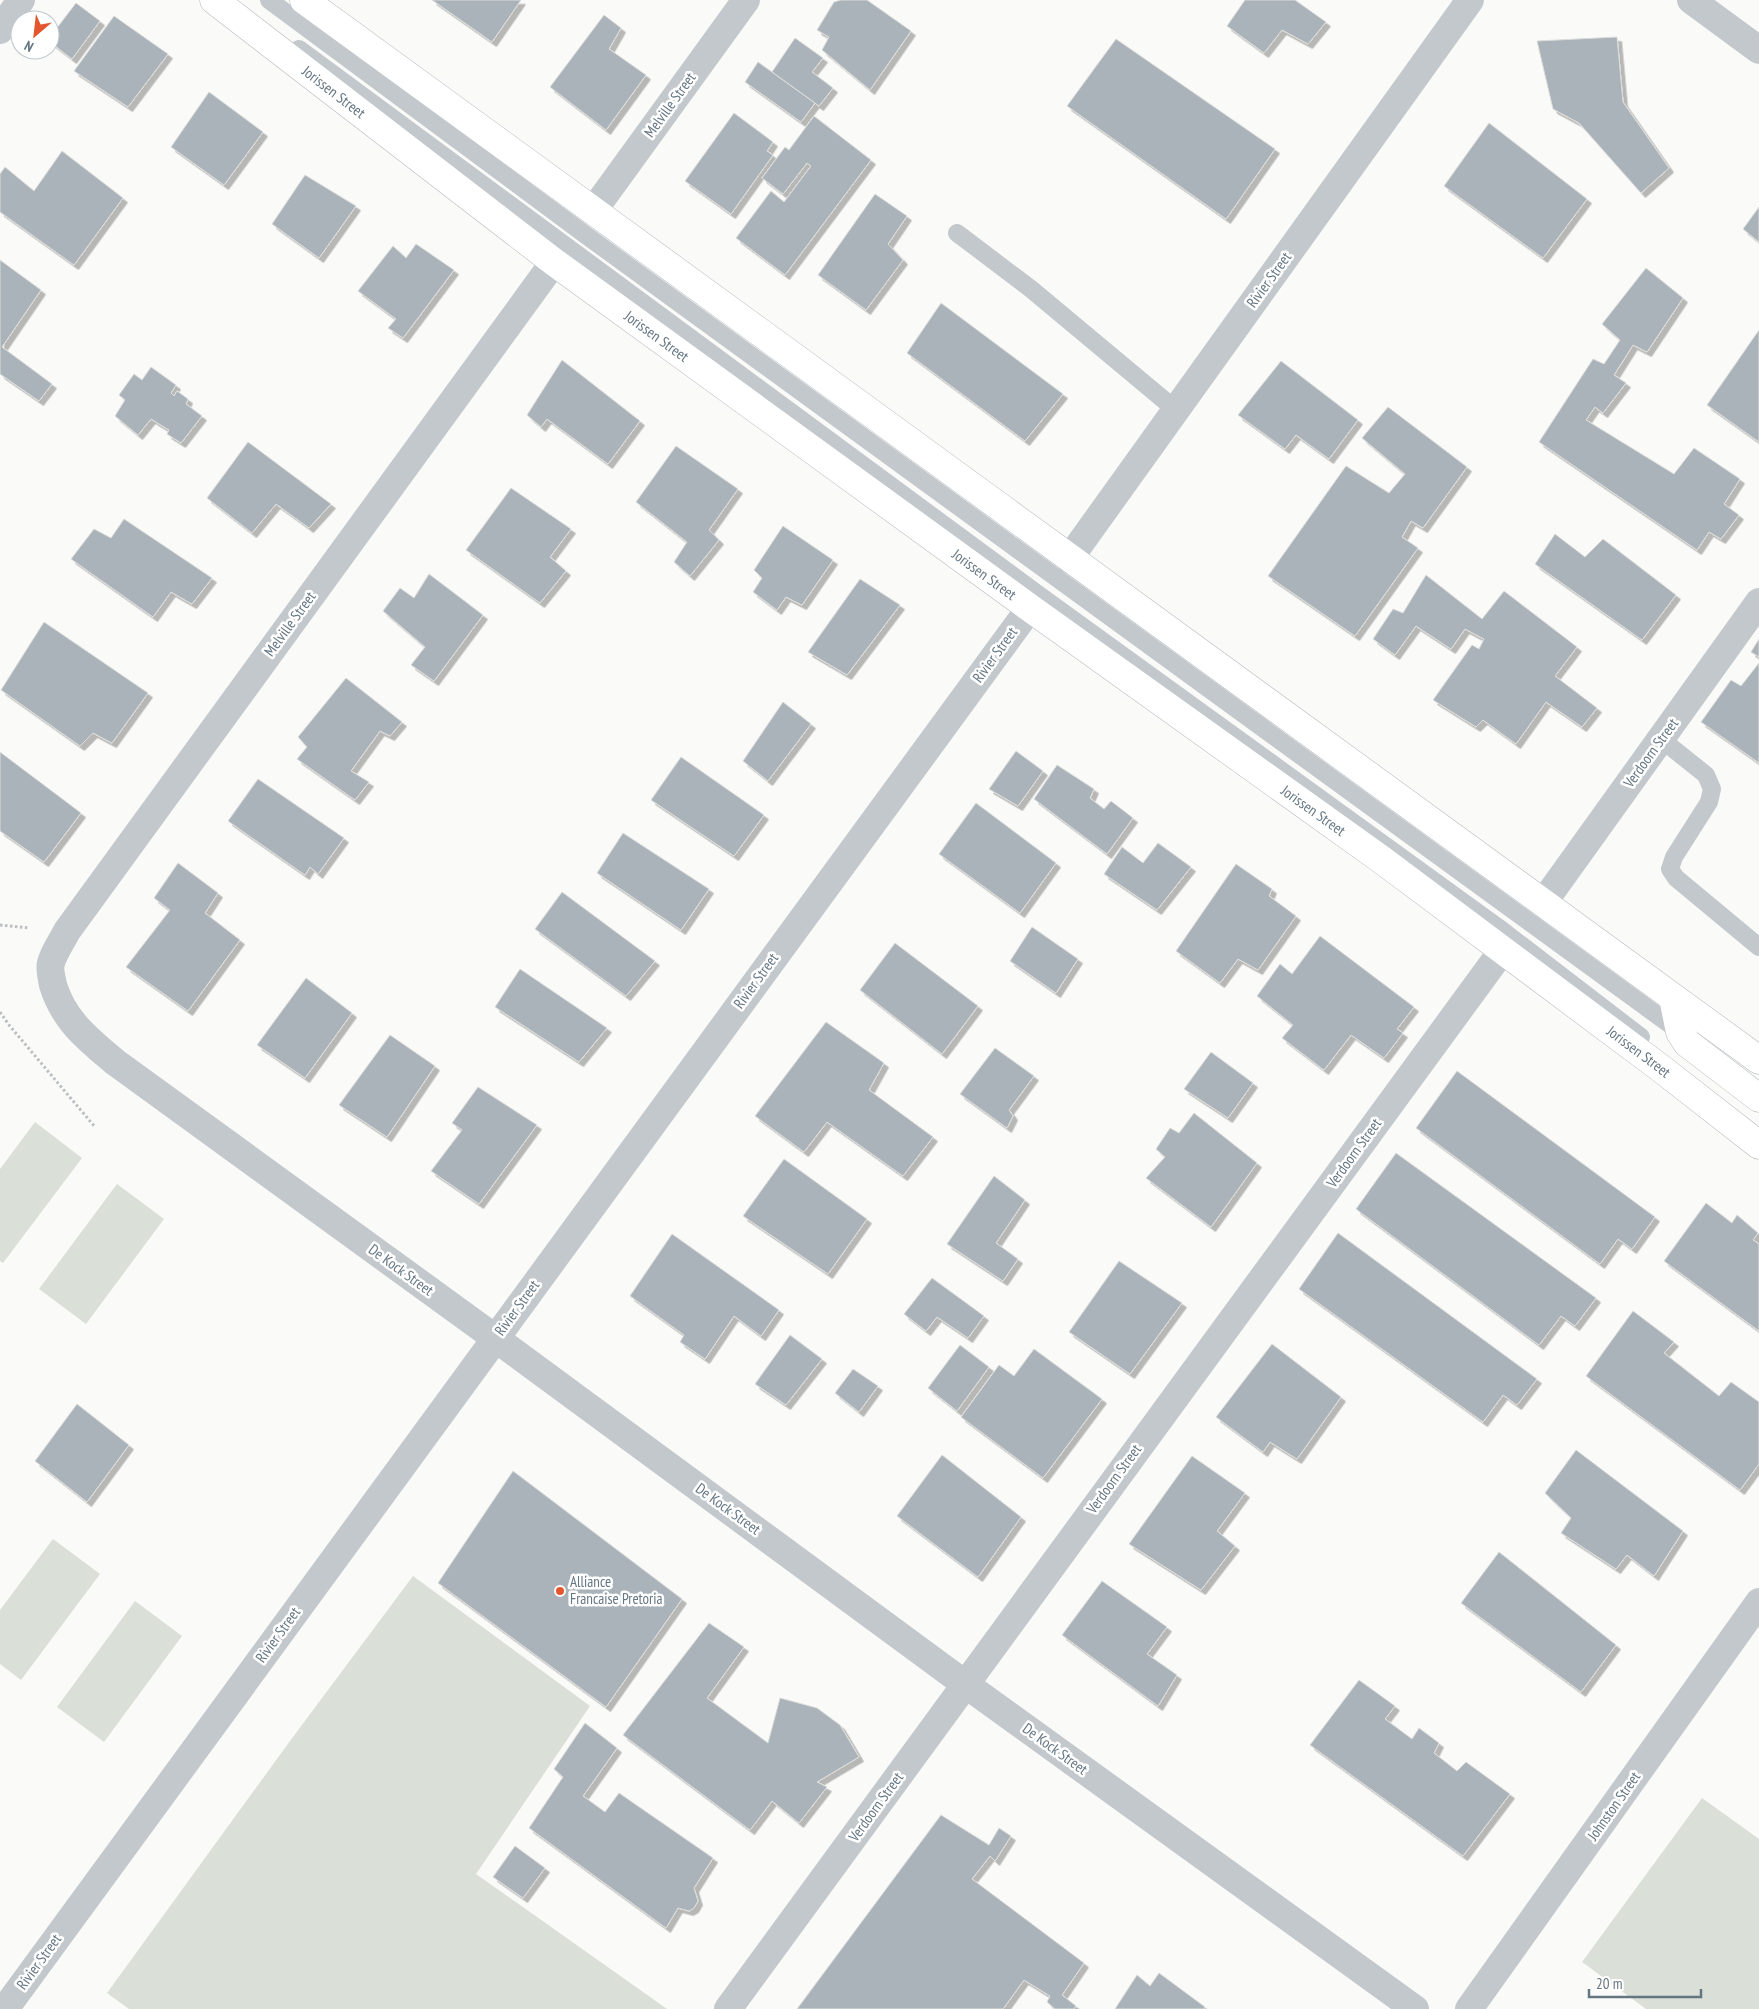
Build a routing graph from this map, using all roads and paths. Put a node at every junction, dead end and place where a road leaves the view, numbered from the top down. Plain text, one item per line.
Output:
1 (21, 0) edge
2 (214, 0) edge
3 (233, 0) edge
4 (269, 0) edge
5 (304, 0) edge
6 (746, 0) edge
7 (1470, 0) edge
8 (1691, 0) edge
9 (0, 30) edge
10 (1759, 50) edge
11 (593, 211) junction
12 (957, 233) dead end
13 (554, 262) junction
14 (1176, 410) junction
15 (1069, 559) junction
16 (1759, 602) edge
17 (1030, 608) junction
18 (1661, 739) junction
19 (1543, 904) junction
20 (1759, 947) edge
21 (1502, 951) junction
22 (56, 994) joint
23 (1673, 998) junction
24 (0, 1012) edge
25 (1680, 1032) junction
26 (1759, 1060) edge
27 (1759, 1088) edge
28 (1759, 1098) edge
29 (95, 1127) dead end
30 (1759, 1130) edge
31 (1759, 1145) edge
32 (495, 1338) junction
33 (1759, 1602) edge
34 (965, 1684) junction
35 (5, 2009) edge
36 (728, 2009) edge
37 (1415, 2009) edge
38 (1469, 2009) edge

1 - 9 street
2 - 13 main road, Jorissen Street
3 - 30 lane, Jorissen Street
4 - 25 lane
5 - 11 main road
6 - 11 street, Melville Street
7 - 14 street, Rivier Street
8 - 10 street
11 - 15 main road
12 - 14 lane
13 - 17 main road, Jorissen Street
13 - 22 street, Melville Street
14 - 15 street, Rivier Street
15 - 19 main road
16 - 18 street, Verdoorn Street
17 - 21 main road, Jorissen Street
17 - 32 street, Rivier Street
18 - 19 street, Verdoorn Street
18 - 20 lane
19 - 23 main road
21 - 31 main road, Jorissen Street
21 - 34 street, Verdoorn Street
22 - 32 street, De Kock Street
23 - 25 main road
23 - 26 main road
24 - 29 path
25 - 27 lane
25 - 28 main road
32 - 34 street, De Kock Street
32 - 35 street, Rivier Street
33 - 38 street, Johnston Street
34 - 36 street, Verdoorn Street
34 - 37 street, De Kock Street

